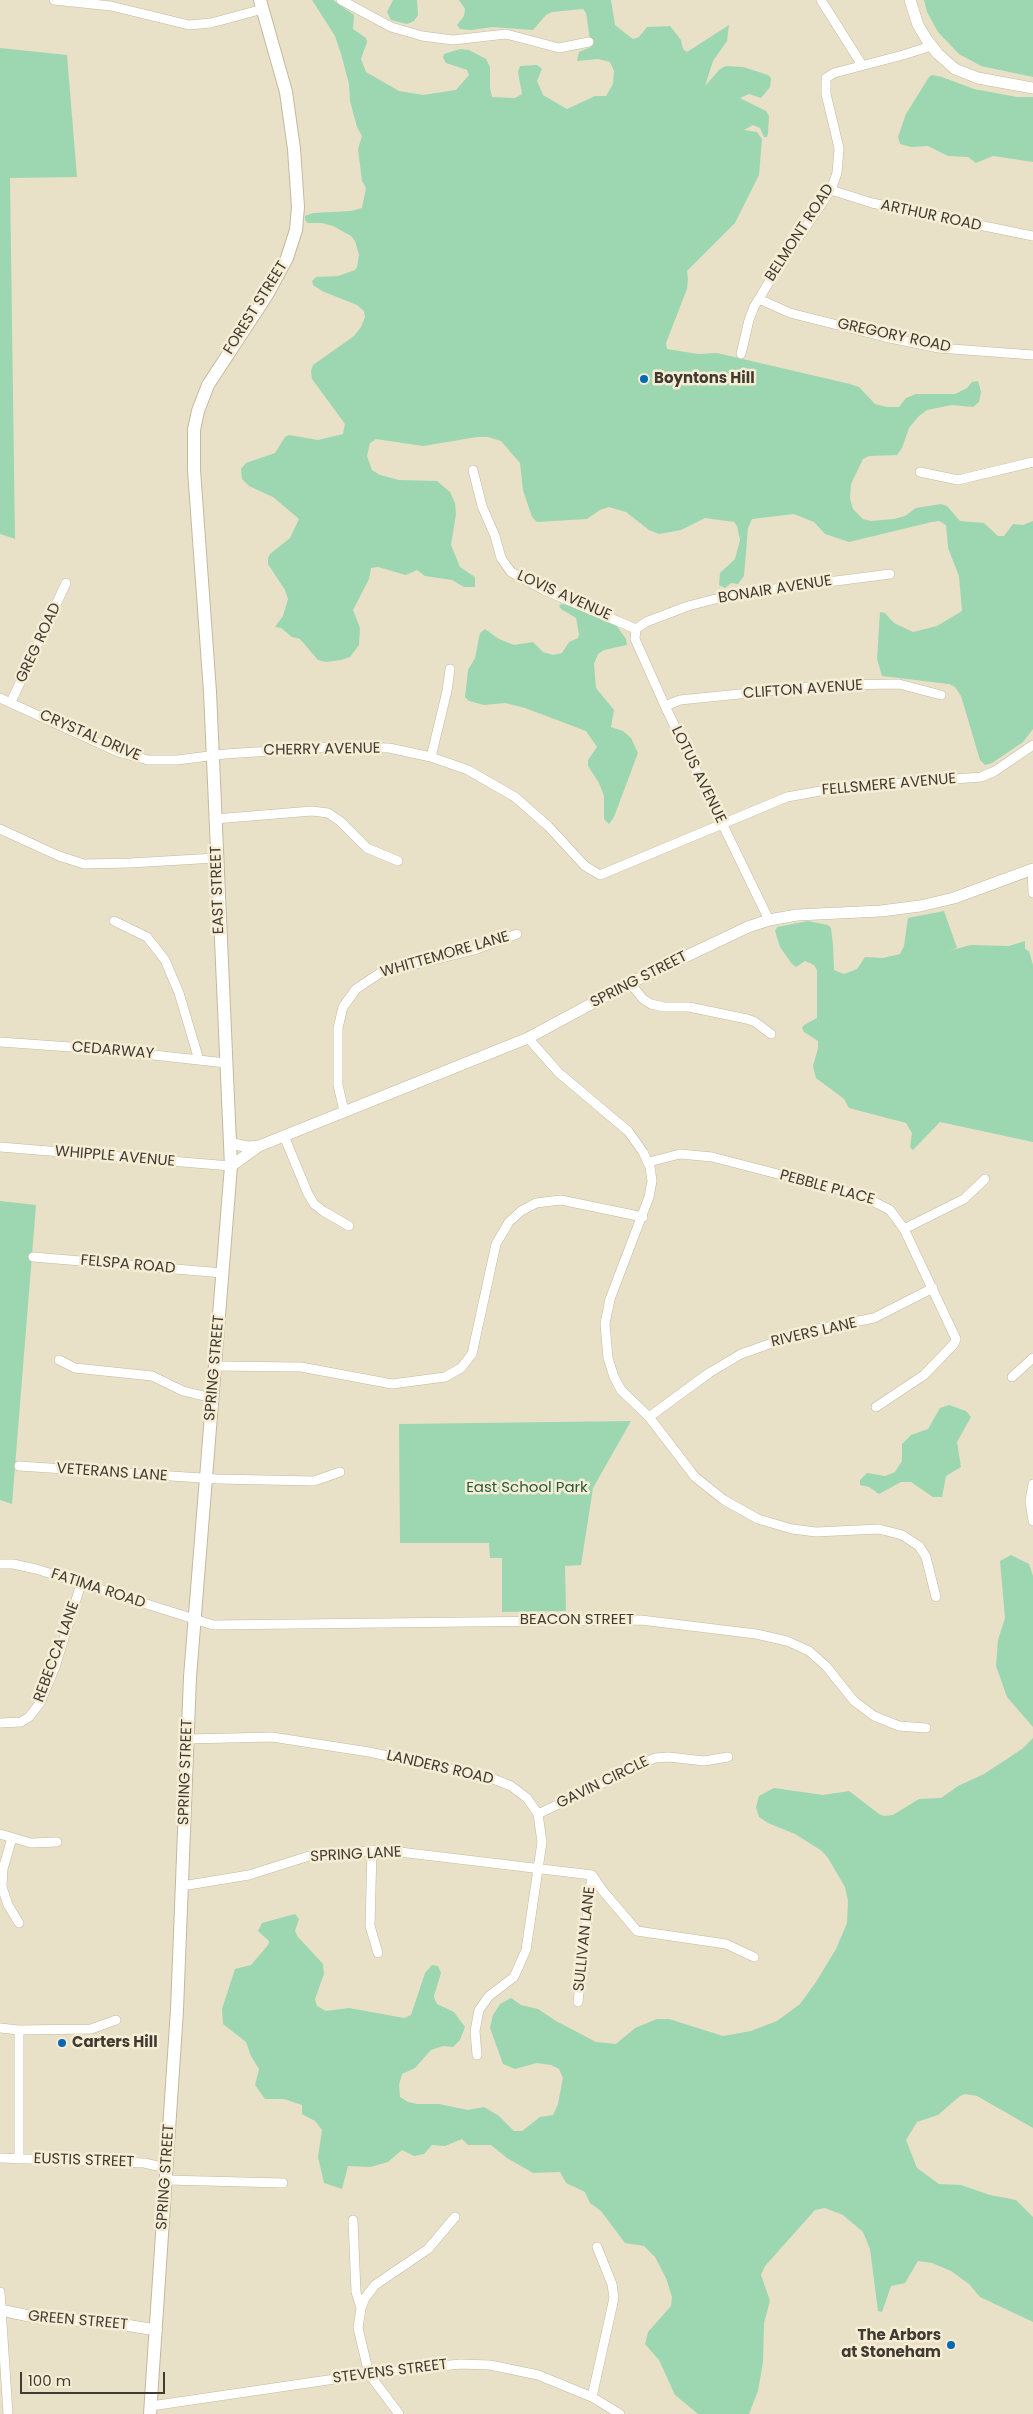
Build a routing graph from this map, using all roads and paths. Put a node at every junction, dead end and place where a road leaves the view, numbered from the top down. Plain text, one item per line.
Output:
1 (54, 0) edge
2 (341, 0) edge
3 (821, 0) edge
4 (910, 0) edge
5 (261, 5) edge
6 (589, 42) dead end
7 (931, 46) junction
8 (862, 65) junction
9 (1033, 88) edge
10 (831, 190) junction
11 (1033, 236) edge
12 (759, 299) junction
13 (741, 354) dead end
14 (1033, 355) edge
15 (1033, 462) edge
16 (473, 470) dead end
17 (920, 472) dead end
18 (890, 574) dead end
19 (66, 583) dead end
20 (204, 614) joint
21 (636, 629) junction
22 (450, 668) dead end
23 (941, 695) dead end
24 (0, 698) edge
25 (11, 702) junction
26 (665, 706) junction
27 (1033, 745) edge
28 (212, 756) junction
29 (431, 756) junction
30 (215, 819) junction
31 (721, 823) junction
32 (0, 829) edge
33 (216, 858) junction
34 (398, 861) dead end
35 (1033, 869) edge
36 (601, 875) joint
37 (1033, 894) edge
38 (114, 920) dead end
39 (769, 920) junction
40 (517, 934) dead end
41 (630, 983) junction
42 (771, 1034) dead end
43 (528, 1038) junction
44 (0, 1042) edge
45 (199, 1060) junction
46 (226, 1063) junction
47 (344, 1111) junction
48 (284, 1136) junction
49 (230, 1143) junction
50 (259, 1146) junction
51 (0, 1147) edge
52 (649, 1162) junction
53 (230, 1166) junction
54 (985, 1179) dead end
55 (643, 1218) junction
56 (349, 1226) dead end
57 (904, 1229) junction
58 (33, 1258) dead end
59 (223, 1273) junction
60 (933, 1288) junction
61 (1033, 1358) edge
62 (59, 1360) dead end
63 (215, 1366) junction
64 (1012, 1377) dead end
65 (212, 1398) junction
66 (876, 1407) dead end
67 (649, 1417) junction
68 (19, 1466) dead end
69 (340, 1472) dead end
70 (206, 1479) junction
71 (1033, 1484) edge
72 (1033, 1521) edge
73 (0, 1564) edge
74 (81, 1584) junction
75 (936, 1597) dead end
76 (195, 1620) junction
77 (0, 1724) edge
78 (926, 1728) dead end
79 (187, 1739) junction
80 (728, 1757) dead end
81 (538, 1814) junction
82 (0, 1834) edge
83 (12, 1838) junction
84 (57, 1842) dead end
85 (372, 1850) junction
86 (537, 1868) junction
87 (592, 1875) junction
88 (182, 1886) junction
89 (18, 1923) dead end
90 (378, 1953) dead end
91 (754, 1956) dead end
92 (578, 2002) dead end
93 (116, 2020) dead end
94 (0, 2028) edge
95 (19, 2030) junction
96 (477, 2055) dead end
97 (0, 2158) edge
98 (19, 2159) junction
99 (166, 2174) junction
100 (283, 2183) dead end
101 (455, 2217) dead end
102 (353, 2220) dead end
103 (597, 2247) dead end
104 (0, 2292) edge
105 (361, 2308) junction
106 (1, 2310) edge
107 (156, 2330) junction
108 (369, 2374) junction
109 (592, 2397) junction
110 (151, 2410) edge
111 (8, 2414) edge
112 (399, 2414) edge
113 (620, 2414) edge

1 - 5 street
2 - 6 street
3 - 8 street
4 - 7 street
5 - 20 main road, FOREST STREET
7 - 8 street
7 - 9 street
8 - 10 street, BELMONT ROAD
10 - 11 street, ARTHUR ROAD
10 - 12 street, BELMONT ROAD
12 - 13 street, BELMONT ROAD
12 - 14 street, GREGORY ROAD
15 - 17 street
16 - 21 street, LOVIS AVENUE
18 - 21 street, BONAIR AVENUE
19 - 25 street, GREG ROAD
20 - 28 main road, EAST STREET
21 - 26 street, LOTUS AVENUE
22 - 29 street
23 - 26 street, CLIFTON AVENUE
24 - 25 street, CRYSTAL DRIVE
25 - 28 street, CRYSTAL DRIVE
26 - 31 street, LOTUS AVENUE
27 - 31 street, FELLSMERE AVENUE
28 - 29 street, CHERRY AVENUE
28 - 30 main road, EAST STREET
29 - 36 street, CHERRY AVENUE
30 - 33 main road, EAST STREET
30 - 34 street
31 - 36 street, FELLSMERE AVENUE
31 - 39 street, LOTUS AVENUE
32 - 33 street
33 - 46 main road, EAST STREET
35 - 37 street
35 - 39 street, SPRING STREET
38 - 45 street
39 - 41 street, SPRING STREET
40 - 47 street, WHITTEMORE LANE
41 - 42 street
41 - 43 street, SPRING STREET
43 - 47 street, SPRING STREET
43 - 52 street
44 - 45 street, CEDARWAY
45 - 46 street, CEDARWAY
46 - 49 main road, EAST STREET
47 - 48 street, SPRING STREET
48 - 50 street, SPRING STREET
48 - 56 street
49 - 50 street, SPRING STREET
49 - 53 main road, EAST STREET
50 - 53 street, SPRING STREET
51 - 53 street, WHIPPLE AVENUE
52 - 55 street
52 - 57 street, PEBBLE PLACE
53 - 59 main road, SPRING STREET
54 - 57 street
55 - 63 street
55 - 67 street
57 - 60 street, PEBBLE PLACE
58 - 59 street, FELSPA ROAD
59 - 63 main road, SPRING STREET
60 - 66 street, PEBBLE PLACE
60 - 67 street, RIVERS LANE
61 - 64 street
62 - 65 street
63 - 65 main road, SPRING STREET
65 - 70 main road, SPRING STREET
67 - 75 street
68 - 70 street, VETERANS LANE
69 - 70 street, VETERANS LANE
70 - 76 main road, SPRING STREET
71 - 72 street
73 - 74 street, FATIMA ROAD
74 - 76 street, FATIMA ROAD
74 - 77 street, REBECCA LANE
76 - 78 street, BEACON STREET
76 - 79 main road, SPRING STREET
79 - 81 street, LANDERS ROAD
79 - 88 main road, SPRING STREET
80 - 81 street, GAVIN CIRCLE
81 - 86 street
82 - 83 street
83 - 84 street
83 - 89 street
85 - 86 street, SPRING LANE
85 - 88 street, SPRING LANE
85 - 90 street
86 - 87 street, SPRING LANE
86 - 96 street
87 - 91 street
87 - 92 street, SULLIVAN LANE
88 - 99 main road, SPRING STREET
93 - 95 street
94 - 95 street
95 - 98 street
97 - 98 street, EUSTIS STREET
98 - 99 street, EUSTIS STREET
99 - 100 street, EUSTIS STREET
99 - 107 main road, SPRING STREET
101 - 105 street
102 - 105 street
103 - 109 street
104 - 106 street
105 - 108 street
106 - 107 street, GREEN STREET
106 - 111 street
107 - 110 main road, SPRING STREET
108 - 109 street, STEVENS STREET
108 - 110 street, STEVENS STREET
108 - 112 street
109 - 113 street, STEVENS STREET

